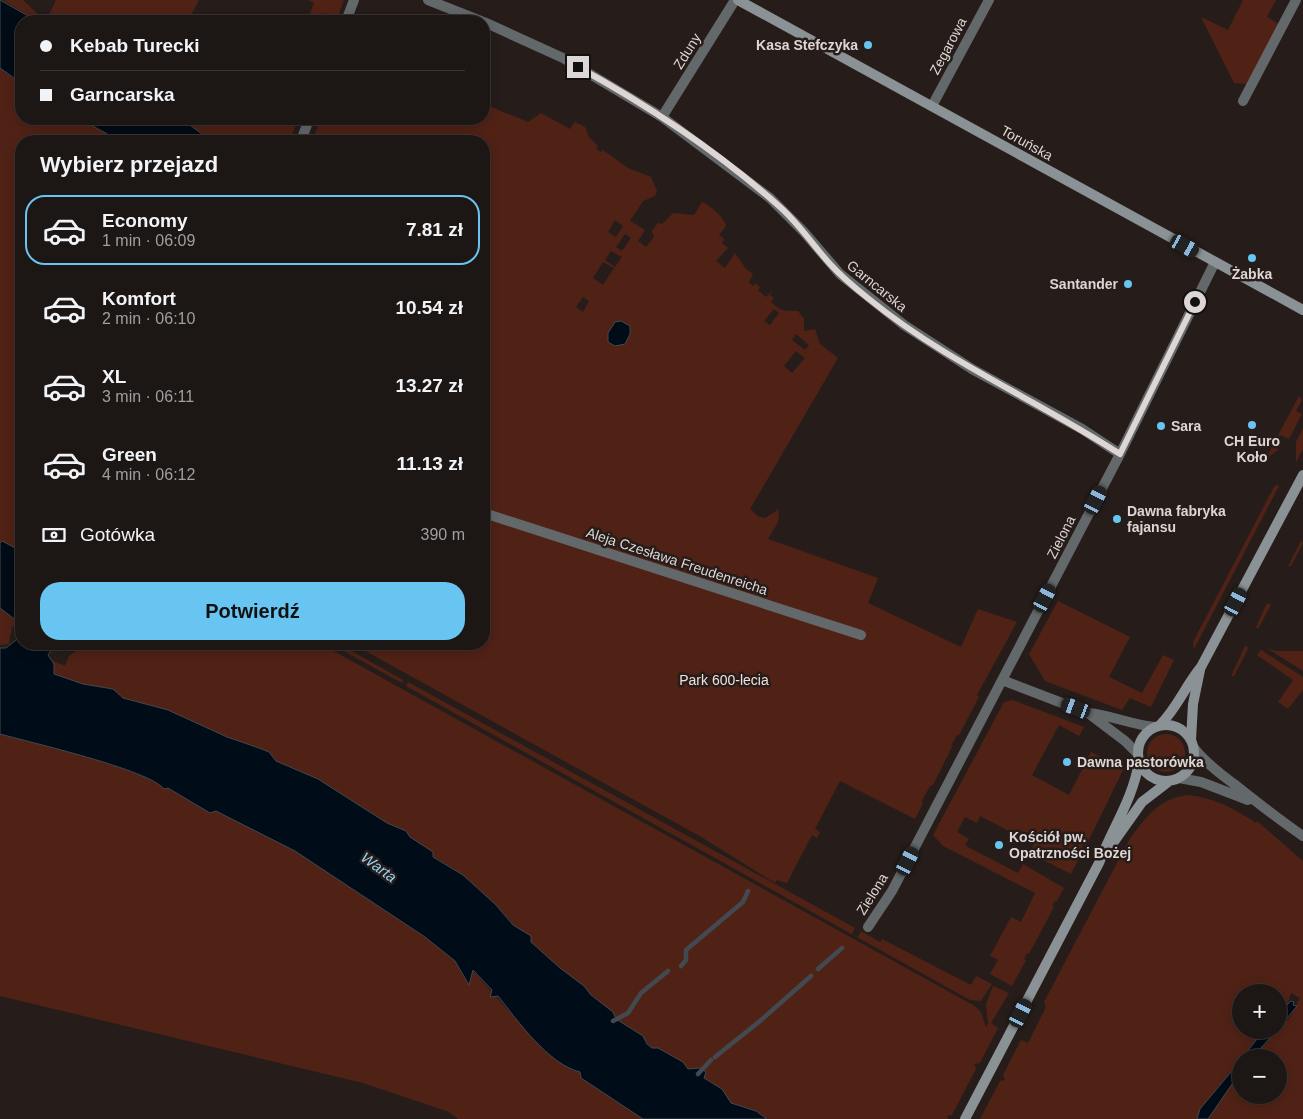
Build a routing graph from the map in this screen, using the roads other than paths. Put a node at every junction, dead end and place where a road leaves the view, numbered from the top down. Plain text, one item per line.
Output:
1 (354, 0) edge
2 (428, 0) edge
3 (736, 0) edge
4 (989, 0) edge
5 (1296, 0) edge
6 (348, 15) edge
7 (465, 15) edge
8 (490, 26) edge
9 (1243, 101) dead end
10 (932, 106) junction
11 (662, 117) junction
12 (1215, 262) junction
13 (1303, 310) edge
14 (1120, 454) junction
15 (1303, 475) edge
16 (490, 515) edge
17 (861, 635) dead end
18 (1201, 667) junction
19 (1002, 680) junction
20 (1088, 713) junction
21 (1158, 726) junction
22 (1193, 744) junction
23 (1138, 758) junction
24 (1179, 778) junction
25 (1168, 782) junction
26 (1256, 804) junction
27 (1303, 836) edge
28 (1099, 863) junction
29 (868, 927) dead end
30 (966, 1119) edge

1 - 6 street
2 - 7 street, Garncarska
3 - 10 street, Toruńska
3 - 11 street, Zduny
4 - 10 street, Zegarowa
5 - 9 street
8 - 11 street, Garncarska
10 - 12 street, Toruńska
11 - 14 street, Garncarska
12 - 13 street, Toruńska
12 - 14 street, Zielona
14 - 19 street, Zielona
15 - 18 street
16 - 17 street, Aleja Czesława Freudenreicha
18 - 21 street
18 - 22 street
19 - 20 street
19 - 29 street, Zielona
20 - 21 street
20 - 23 street
21 - 22 street
21 - 23 street
22 - 24 street
22 - 26 street
23 - 25 street
23 - 28 street
24 - 25 street
24 - 26 street
25 - 28 street
26 - 27 street
28 - 30 street

